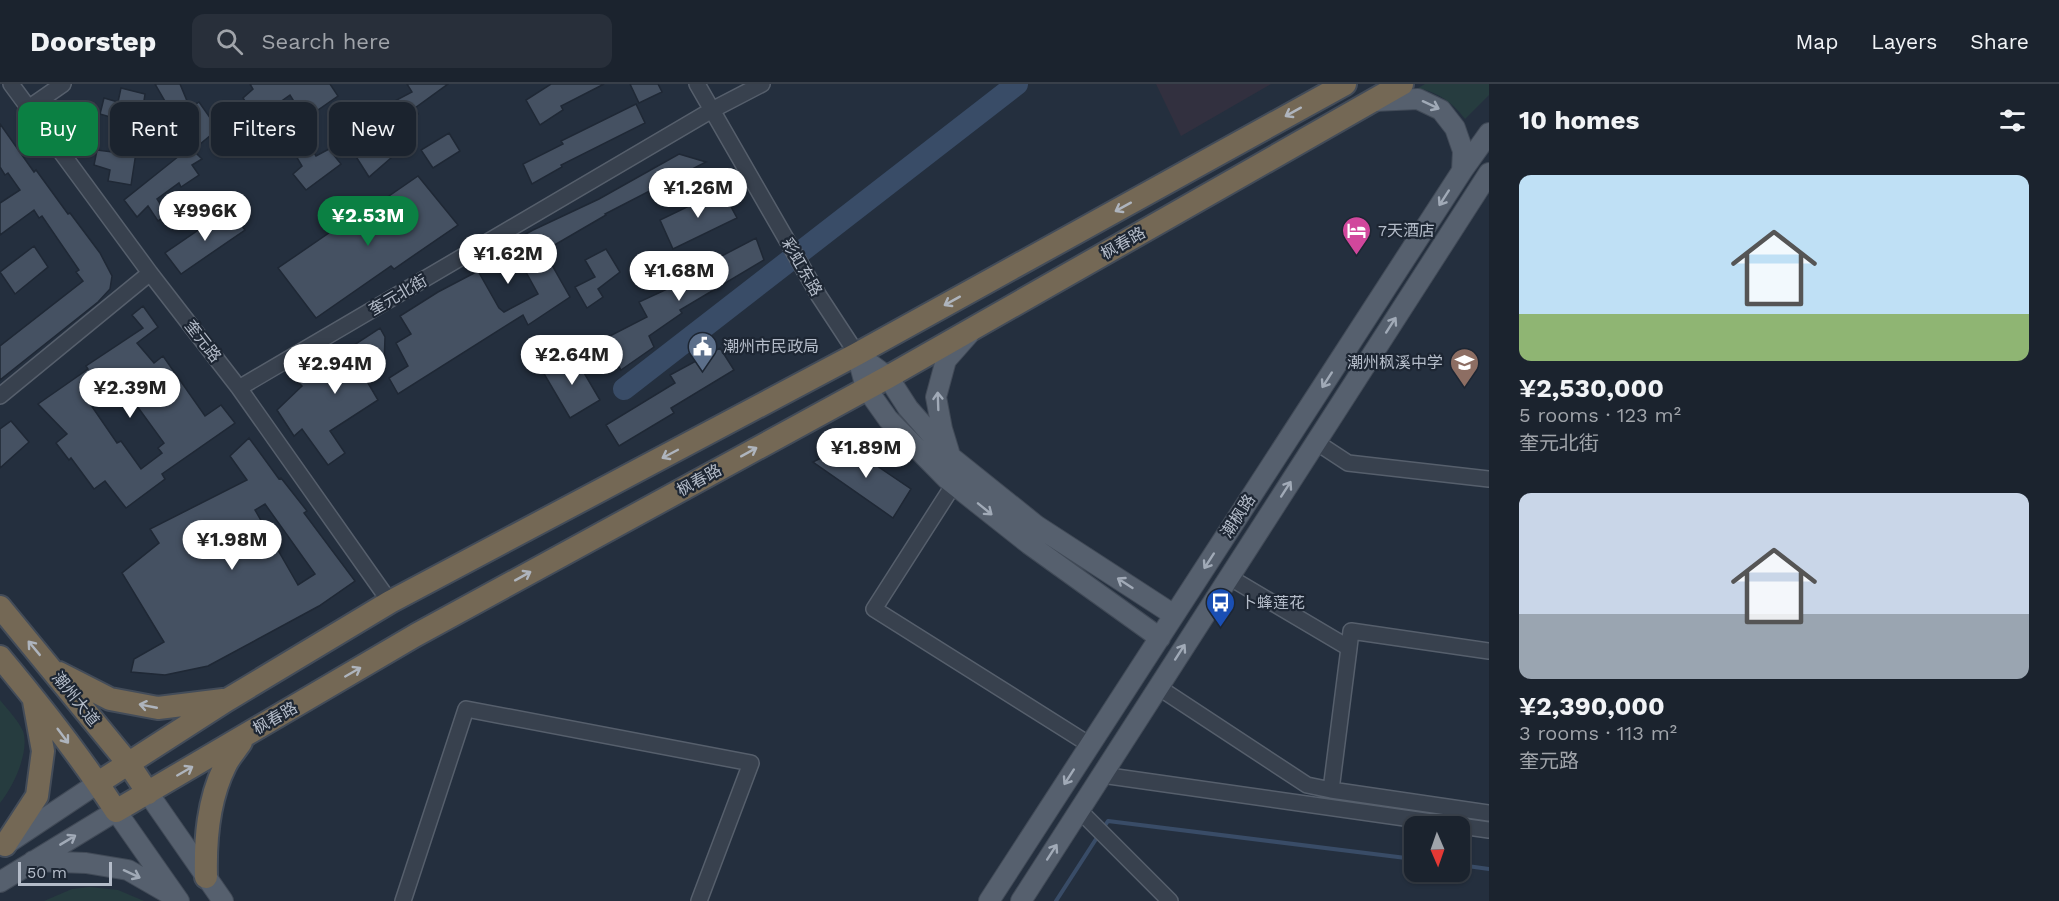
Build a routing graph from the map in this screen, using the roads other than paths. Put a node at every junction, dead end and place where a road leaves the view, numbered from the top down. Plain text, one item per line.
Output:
1 (11, 84) edge
2 (63, 84) edge
3 (697, 84) edge
4 (762, 84) edge
5 (1345, 84) edge
6 (1402, 84) edge
7 (1374, 101) junction
8 (26, 102) edge
9 (37, 102) edge
10 (712, 110) junction
11 (1489, 133) edge
12 (65, 156) edge
13 (1462, 171) junction
14 (1489, 173) edge
15 (150, 273) junction
16 (975, 328) junction
17 (857, 354) junction
18 (888, 377) junction
19 (239, 388) junction
20 (866, 388) junction
21 (0, 396) edge
22 (1316, 442) junction
23 (951, 457) junction
24 (1489, 479) edge
25 (954, 484) junction
26 (1229, 577) junction
27 (390, 602) junction
28 (0, 607) edge
29 (1174, 615) junction
30 (1160, 638) junction
31 (1349, 648) junction
32 (1489, 651) edge
33 (0, 657) edge
34 (52, 669) junction
35 (1158, 687) junction
36 (33, 696) junction
37 (227, 700) junction
38 (245, 736) junction
39 (1090, 745) junction
40 (128, 763) junction
41 (1102, 775) junction
42 (98, 783) junction
43 (1331, 790) junction
44 (148, 793) junction
45 (1079, 810) junction
46 (116, 811) junction
47 (1489, 813) edge
48 (1489, 830) edge
49 (3, 846) edge
50 (33, 861) junction
51 (206, 877) junction
52 (0, 882) edge
53 (179, 900) edge
54 (223, 901) edge
55 (403, 901) edge
56 (699, 901) edge
57 (989, 901) edge
58 (1021, 901) edge
59 (1170, 901) edge

1 - 8 street, 奎元路
2 - 9 street
3 - 10 street, 彩虹东路
4 - 10 street, 奎元北街
5 -> 17 highway, 枫春路
6 - 7 highway, 枫春路
7 -> 13 main road
7 - 16 highway, 枫春路
10 - 17 street, 彩虹东路
10 - 19 street, 奎元北街
11 - 13 main road, 潮枫路
12 - 15 street, 奎元路
13 -> 29 main road, 潮枫路
22 -> 14 main road, 潮枫路
15 - 19 street, 奎元路
15 - 21 street
16 - 18 highway, 枫春路
23 -> 16 main road
17 - 18 main road
17 - 20 main road
17 -> 27 highway, 枫春路
18 - 20 highway, 枫春路
18 - 23 main road
19 - 27 street, 奎元路
20 - 25 main road
38 -> 20 highway, 枫春路
22 - 24 street
26 -> 22 main road, 潮枫路
29 -> 23 main road
25 -> 30 main road
25 - 39 street
26 - 31 street
35 -> 26 main road, 潮枫路
27 - 37 highway, 枫春路
34 -> 28 highway, 潮州大道
29 - 30 main road, 潮枫路
30 - 39 main road, 潮枫路
31 - 32 street
31 - 43 street
33 - 36 highway, 潮州大道
37 -> 34 highway
34 - 40 highway, 潮州大道
35 - 41 main road, 潮枫路
35 - 43 street
36 -> 42 highway, 潮州大道
36 - 49 highway
37 - 40 highway, 枫春路
44 -> 38 highway, 枫春路
38 - 51 highway
39 -> 57 main road, 潮枫路
40 - 42 highway, 枫春路
40 - 44 highway, 潮州大道
41 - 45 main road, 潮枫路
41 - 48 street
42 - 46 highway, 潮州大道
42 - 49 main road, 枫春路
43 - 47 street
44 - 46 highway, 枫春路
44 - 51 main road
58 -> 45 main road, 潮枫路
45 - 59 street
50 -> 46 main road, 枫春路
46 - 53 main road
50 - 52 main road, 枫春路
50 -> 53 main road
51 - 54 main road
55 - 56 street

